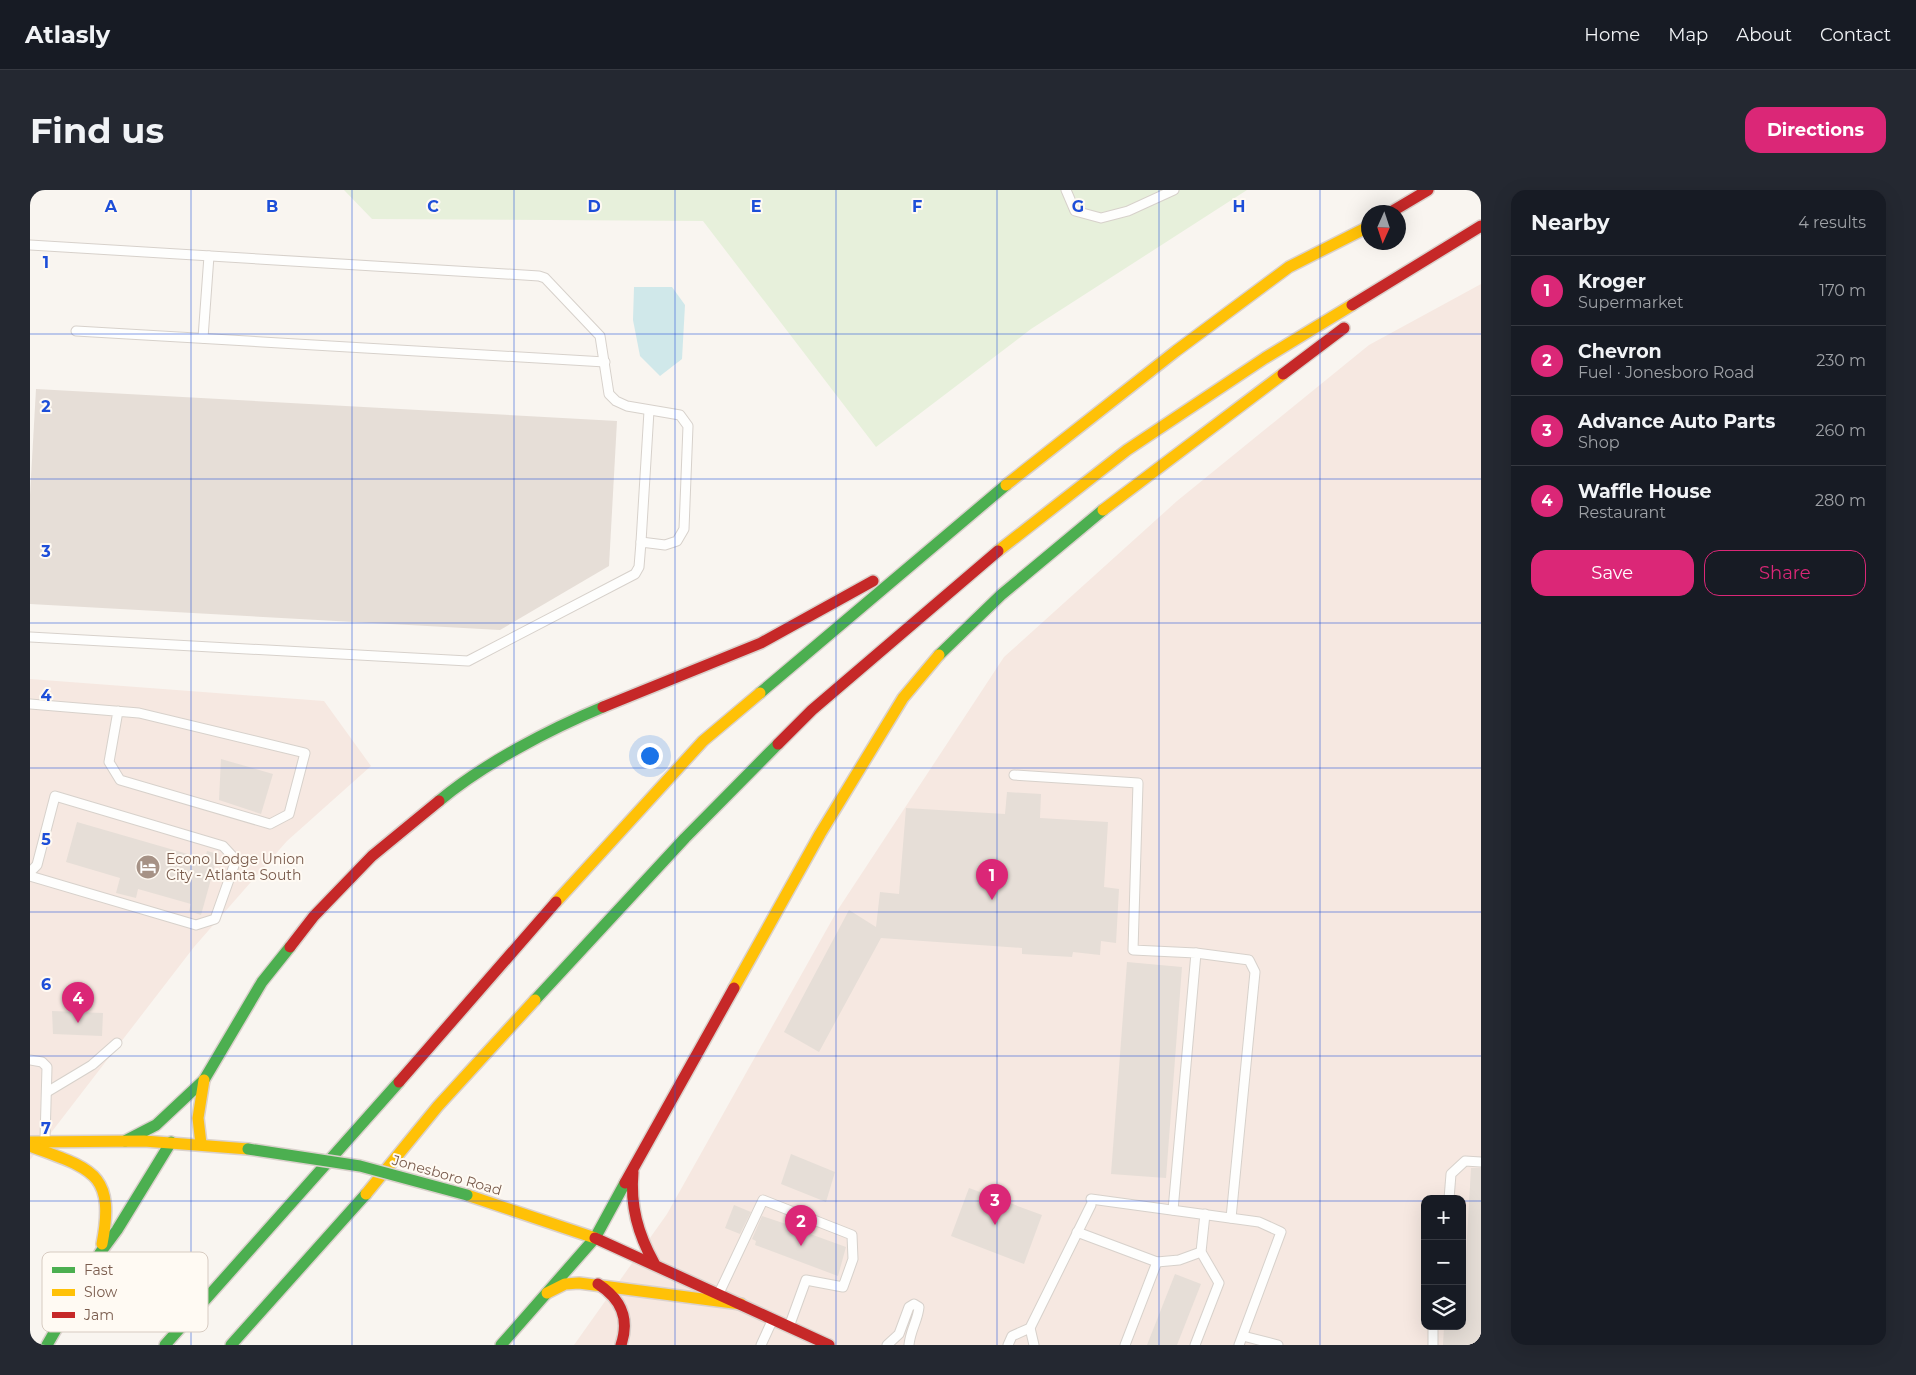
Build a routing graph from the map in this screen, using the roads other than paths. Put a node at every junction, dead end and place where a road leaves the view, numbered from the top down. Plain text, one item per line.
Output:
1 (1066, 190) edge
2 (1174, 190) edge
3 (1428, 190) edge
4 (1403, 205) edge
5 (1478, 228) edge
6 (1361, 230) edge
7 (30, 246) edge
8 (209, 256) junction
9 (1373, 307) dead end
10 (1357, 319) dead end
11 (76, 330) dead end
12 (203, 338) junction
13 (605, 362) junction
14 (649, 411) junction
15 (641, 542) junction
16 (926, 551) junction
17 (30, 637) edge
18 (30, 704) edge
19 (118, 711) junction
20 (1014, 775) dead end
21 (30, 872) edge
22 (30, 876) edge
23 (1196, 953) junction
24 (117, 1043) dead end
25 (30, 1060) edge
26 (204, 1080) junction
27 (47, 1092) junction
28 (45, 1141) junction
29 (125, 1141) junction
30 (171, 1142) junction
31 (30, 1144) edge
32 (201, 1144) junction
33 (1481, 1162) edge
34 (634, 1168) junction
35 (1449, 1195) edge
36 (1173, 1210) junction
37 (1205, 1214) junction
38 (1231, 1218) junction
39 (1077, 1232) junction
40 (595, 1238) junction
41 (100, 1252) edge
42 (101, 1252) edge
43 (1202, 1252) junction
44 (1157, 1262) junction
45 (654, 1263) junction
46 (598, 1284) junction
47 (547, 1293) junction
48 (718, 1294) junction
49 (208, 1297) edge
50 (741, 1304) junction
51 (773, 1319) junction
52 (789, 1326) junction
53 (1030, 1328) junction
54 (1434, 1330) edge
55 (54, 1332) edge
56 (177, 1332) edge
57 (1243, 1336) junction
58 (47, 1345) edge
59 (165, 1345) edge
60 (231, 1345) edge
61 (501, 1345) edge
62 (621, 1345) edge
63 (761, 1345) edge
64 (829, 1345) edge
65 (887, 1345) edge
66 (909, 1345) edge
67 (1008, 1345) edge
68 (1034, 1345) edge
69 (1125, 1345) edge
70 (1195, 1345) edge
71 (1239, 1345) edge
72 (1278, 1345) edge
73 (1433, 1345) edge

1 - 2 lane
3 - 4 main road
5 - 9 main road
5 - 60 main road
6 - 16 main road
7 - 8 lane
8 - 12 lane
8 - 13 lane
10 - 34 main road
11 - 12 lane
12 - 13 lane
13 - 14 lane
14 - 15 lane
14 - 15 lane
15 - 17 lane
16 - 26 main road
16 - 49 main road
18 - 19 lane
19 - 19 lane
20 - 23 lane
21 - 22 lane
23 - 36 lane
23 - 38 lane
24 - 27 lane
25 - 27 lane
26 - 29 main road
26 - 32 main road
27 - 28 lane
28 - 29 main road, Jonesboro Road
28 - 31 main road, Jonesboro Road
29 - 30 main road, Jonesboro Road
30 - 32 main road, Jonesboro Road
30 - 42 main road
31 - 41 main road
32 - 40 main road, Jonesboro Road, bridge
33 - 35 lane
34 - 40 main road
34 - 45 main road
36 - 37 lane
36 - 39 lane
37 - 38 lane
37 - 43 lane
38 - 57 lane
39 - 44 lane
39 - 53 lane
40 - 45 main road, Jonesboro Road
40 - 47 main road
43 - 44 lane
43 - 70 lane
44 - 69 lane
45 - 48 main road, Jonesboro Road
46 - 47 main road
46 - 50 main road
46 - 62 main road
47 - 61 main road
48 - 50 main road, Jonesboro Road
48 - 52 lane
50 - 51 main road, Jonesboro Road
51 - 52 main road, Jonesboro Road
51 - 63 lane
52 - 64 main road, Jonesboro Road
53 - 67 lane
53 - 68 lane
54 - 73 lane
55 - 58 main road
56 - 59 main road
57 - 71 lane
57 - 72 lane
65 - 66 lane

